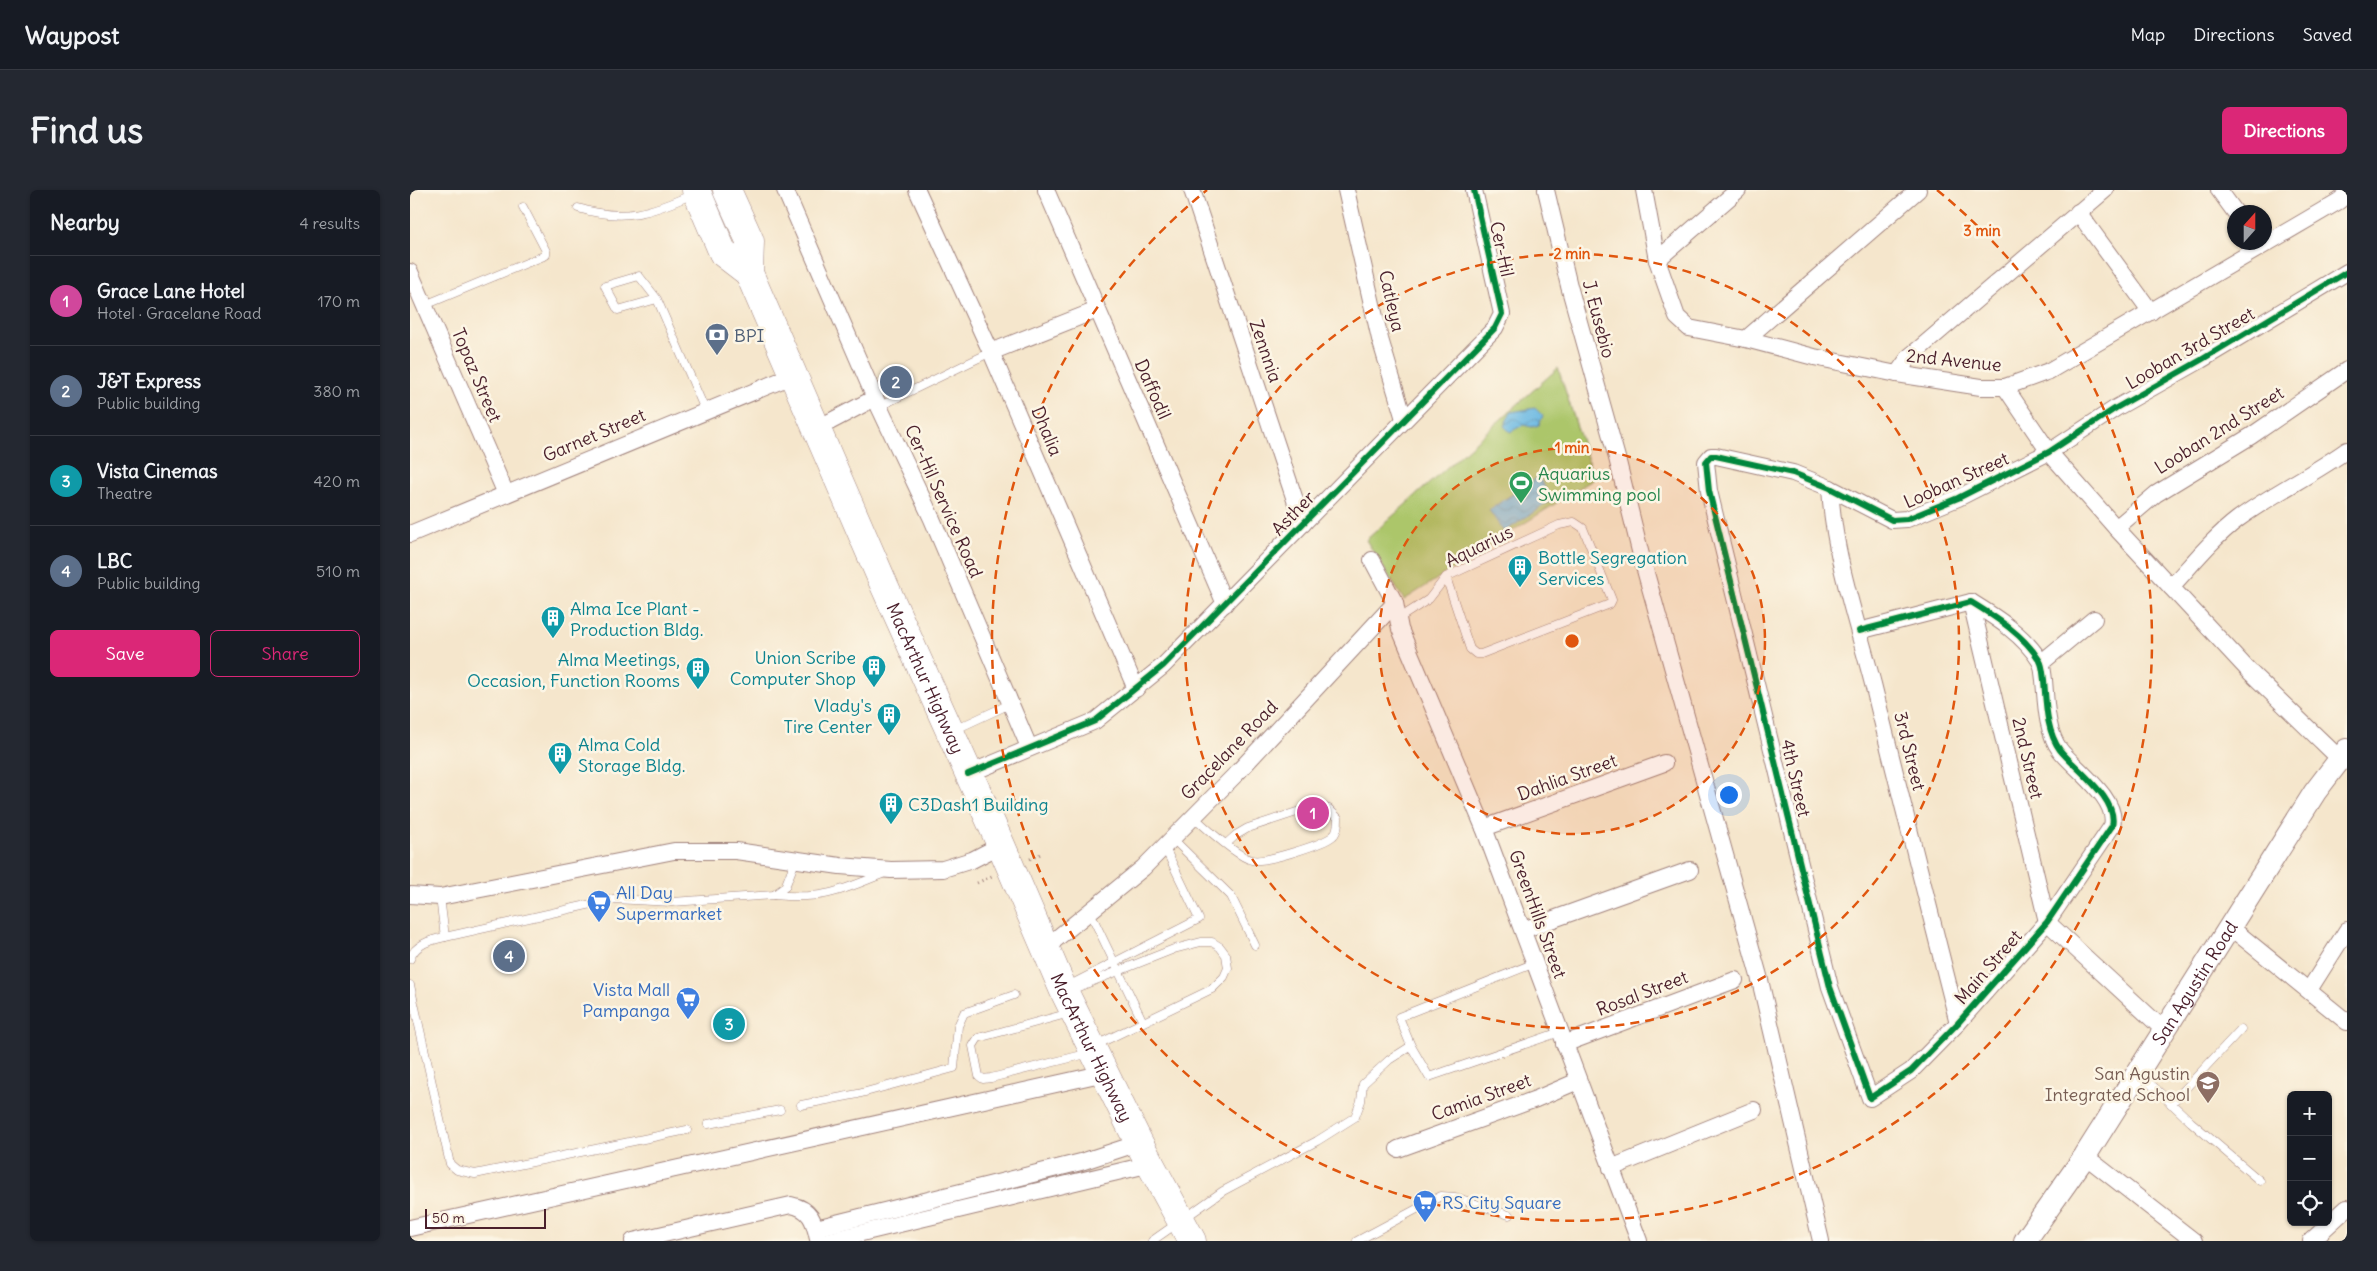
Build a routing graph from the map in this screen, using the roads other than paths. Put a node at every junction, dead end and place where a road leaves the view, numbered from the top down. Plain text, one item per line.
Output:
1 (727, 190) edge
2 (784, 190) edge
3 (917, 190) edge
4 (1046, 190) edge
5 (1192, 190) edge
6 (1346, 190) edge
7 (1474, 190) edge
8 (1546, 190) edge
9 (1644, 190) edge
10 (1738, 190) edge
11 (1918, 190) edge
12 (2105, 190) edge
13 (2220, 190) edge
14 (696, 191) edge
15 (2347, 194) edge
16 (2230, 205) edge
17 (523, 207) dead end
18 (578, 208) dead end
19 (2078, 212) junction
20 (2272, 237) edge
21 (2250, 250) edge
22 (1657, 260) junction
23 (410, 272) edge
24 (2347, 272) edge
25 (749, 273) junction
26 (656, 299) junction
27 (425, 306) junction
28 (1097, 310) junction
29 (2151, 312) junction
30 (1502, 314) joint
31 (1746, 339) junction
32 (991, 352) junction
33 (2347, 370) edge
34 (1898, 374) junction
35 (794, 375) junction
36 (2005, 388) junction
37 (877, 402) junction
38 (705, 410) junction
39 (1404, 419) junction
40 (818, 428) junction
41 (2347, 450) edge
42 (2049, 452) junction
43 (1706, 462) joint
44 (1830, 488) junction
45 (506, 494) junction
46 (1303, 524) junction
47 (2116, 528) junction
48 (410, 534) edge
49 (1372, 560) dead end
50 (1446, 577) junction
51 (2171, 587) junction
52 (1971, 602) junction
53 (1394, 603) junction
54 (1225, 604) junction
55 (1398, 619) junction
56 (2094, 619) dead end
57 (1859, 631) junction
58 (2041, 663) junction
59 (1136, 689) junction
60 (1010, 704) junction
61 (950, 732) junction
62 (1029, 747) junction
63 (2344, 754) edge
64 (1664, 763) dead end
65 (968, 774) junction
66 (1193, 816) junction
67 (1484, 828) junction
68 (1168, 842) junction
69 (1226, 844) junction
70 (1001, 845) junction
71 (796, 859) junction
72 (891, 870) junction
73 (1690, 870) dead end
74 (410, 895) edge
75 (774, 895) junction
76 (440, 897) junction
77 (1090, 912) junction
78 (2047, 922) junction
79 (2230, 927) junction
80 (1523, 930) junction
81 (2347, 930) edge
82 (445, 937) junction
83 (1255, 945) dead end
84 (1045, 948) junction
85 (410, 959) edge
86 (1114, 962) junction
87 (1535, 964) junction
88 (1119, 971) junction
89 (1734, 980) dead end
90 (410, 985) edge
91 (2309, 990) junction
92 (1014, 995) dead end
93 (1067, 998) junction
94 (1143, 1022) junction
95 (2347, 1022) edge
96 (1958, 1024) junction
97 (2241, 1029) dead end
98 (2164, 1030) junction
99 (1562, 1038) junction
100 (1411, 1046) junction
101 (1097, 1057) junction
102 (2137, 1072) junction
103 (1578, 1081) junction
104 (1870, 1098) joint
105 (2171, 1104) junction
106 (801, 1105) dead end
107 (780, 1110) dead end
108 (1754, 1110) dead end
109 (708, 1124) dead end
110 (687, 1130) dead end
111 (1398, 1149) dead end
112 (1145, 1154) junction
113 (2086, 1156) junction
114 (1611, 1168) junction
115 (2260, 1181) dead end
116 (2345, 1214) edge
117 (1509, 1215) dead end
118 (410, 1228) edge
119 (1186, 1230) edge
120 (817, 1235) edge
121 (2027, 1240) edge
122 (633, 1241) edge
123 (828, 1241) edge
124 (1152, 1241) edge
125 (1357, 1241) edge
126 (1638, 1241) edge
127 (1821, 1241) edge
128 (2194, 1241) edge
129 (2311, 1241) edge

1 - 25 highway, MacArthur Highway
2 - 37 street, Cer-Hil Service Road
3 - 32 street, Dhalia
4 - 28 street, Daffodil
5 - 46 street, Zennnia
6 - 39 street, Catleya
7 - 30 street, Cer-Hil
8 - 127 street, J. Eusebio
9 - 22 street, 2nd Avenue
10 - 22 street
11 - 31 street
12 - 19 street
13 - 16 street
14 - 18 lane
14 - 25 highway, MacArthur Highway
15 - 20 street, 2nd Avenue
17 - 27 lane
19 - 29 street
19 - 34 street
21 - 29 street, 2nd Avenue
22 - 31 street, 2nd Avenue
23 - 27 street, Topaz Street
24 - 42 street, Looban 3rd Street
25 - 35 highway, MacArthur Highway
26 - 26 lane
26 - 38 lane
27 - 45 street, Topaz Street
28 - 32 street
28 - 54 street, Daffodil
29 - 36 street, 2nd Avenue
30 - 39 street, Asther
31 - 34 street, 2nd Avenue
32 - 37 lane
32 - 59 street, Dhalia
33 - 47 street, Looban 2nd Street
34 - 36 street, 2nd Avenue
35 - 38 street, Garnet Street
35 - 40 highway, MacArthur Highway
36 - 42 street
37 - 40 street
37 - 60 street, Cer-Hil Service Road
38 - 45 street, Garnet Street
39 - 46 street, Asther
40 - 61 highway, MacArthur Highway
41 - 51 street
42 - 44 street, Looban Street
42 - 47 street
43 - 44 street, Looban Street
43 - 104 street, 4th Street
44 - 57 street, 3rd Street
45 - 48 street, Garnet Street
46 - 54 street, Asther
47 - 51 street
49 - 53 street
50 - 50 lane, Aquarius
50 - 55 lane, Aquarius
51 - 63 street
52 - 57 street
52 - 58 street
52 - 78 street, 2nd Street
53 - 55 street, GreenHills Street
53 - 66 street, Gracelane Road
54 - 59 street, Asther
55 - 67 street, GreenHills Street
56 - 58 street
57 - 96 street, 3rd Street
58 - 78 street, Main Street
59 - 62 street, Asther
60 - 61 lane
60 - 62 street, Cer-Hil Service Road
61 - 65 highway, MacArthur Highway
62 - 65 street, Asther
63 - 79 street, San Agustin Road
64 - 67 street, Dahlia Street
65 - 70 highway, MacArthur Highway
66 - 68 street, Gracelane Road
66 - 69 lane
67 - 80 street, GreenHills Street
68 - 77 street, Gracelane Road
68 - 83 lane
68 - 86 lane
69 - 69 lane
70 - 72 street
70 - 84 highway, MacArthur Highway
71 - 72 street
71 - 75 lane
71 - 76 street
72 - 75 lane
73 - 80 street
74 - 76 street
75 - 82 lane
76 - 82 lane
77 - 84 street, Gracelane Road
77 - 86 lane
78 - 96 street, Main Street
78 - 98 street
79 - 91 street
79 - 98 street, San Agustin Road
80 - 87 street, GreenHills Street
81 - 91 street
82 - 85 lane
84 - 93 highway, MacArthur Highway
86 - 88 lane
86 - 93 lane
87 - 99 street, GreenHills Street
87 - 100 lane
88 - 93 lane
88 - 94 lane
88 - 94 lane
89 - 99 street, Rosal Street
90 - 110 lane
91 - 95 street
92 - 106 lane
93 - 101 highway, MacArthur Highway
93 - 101 lane
94 - 101 lane
96 - 104 street, Main Street
97 - 105 lane
98 - 102 street, San Agustin Road
99 - 100 lane
99 - 103 street, GreenHills Street
100 - 119 lane
101 - 112 highway, MacArthur Highway
101 - 118 street
102 - 105 lane
102 - 113 street, San Agustin Road
103 - 111 street, Camia Street
103 - 114 street, GreenHills Street
105 - 115 lane
107 - 109 lane
108 - 114 street
112 - 119 highway, MacArthur Highway
112 - 120 street
112 - 123 street
113 - 121 street, San Agustin Road
113 - 128 street
114 - 126 street, GreenHills Street
116 - 129 street
117 - 125 lane
119 - 124 lane
120 - 122 street

